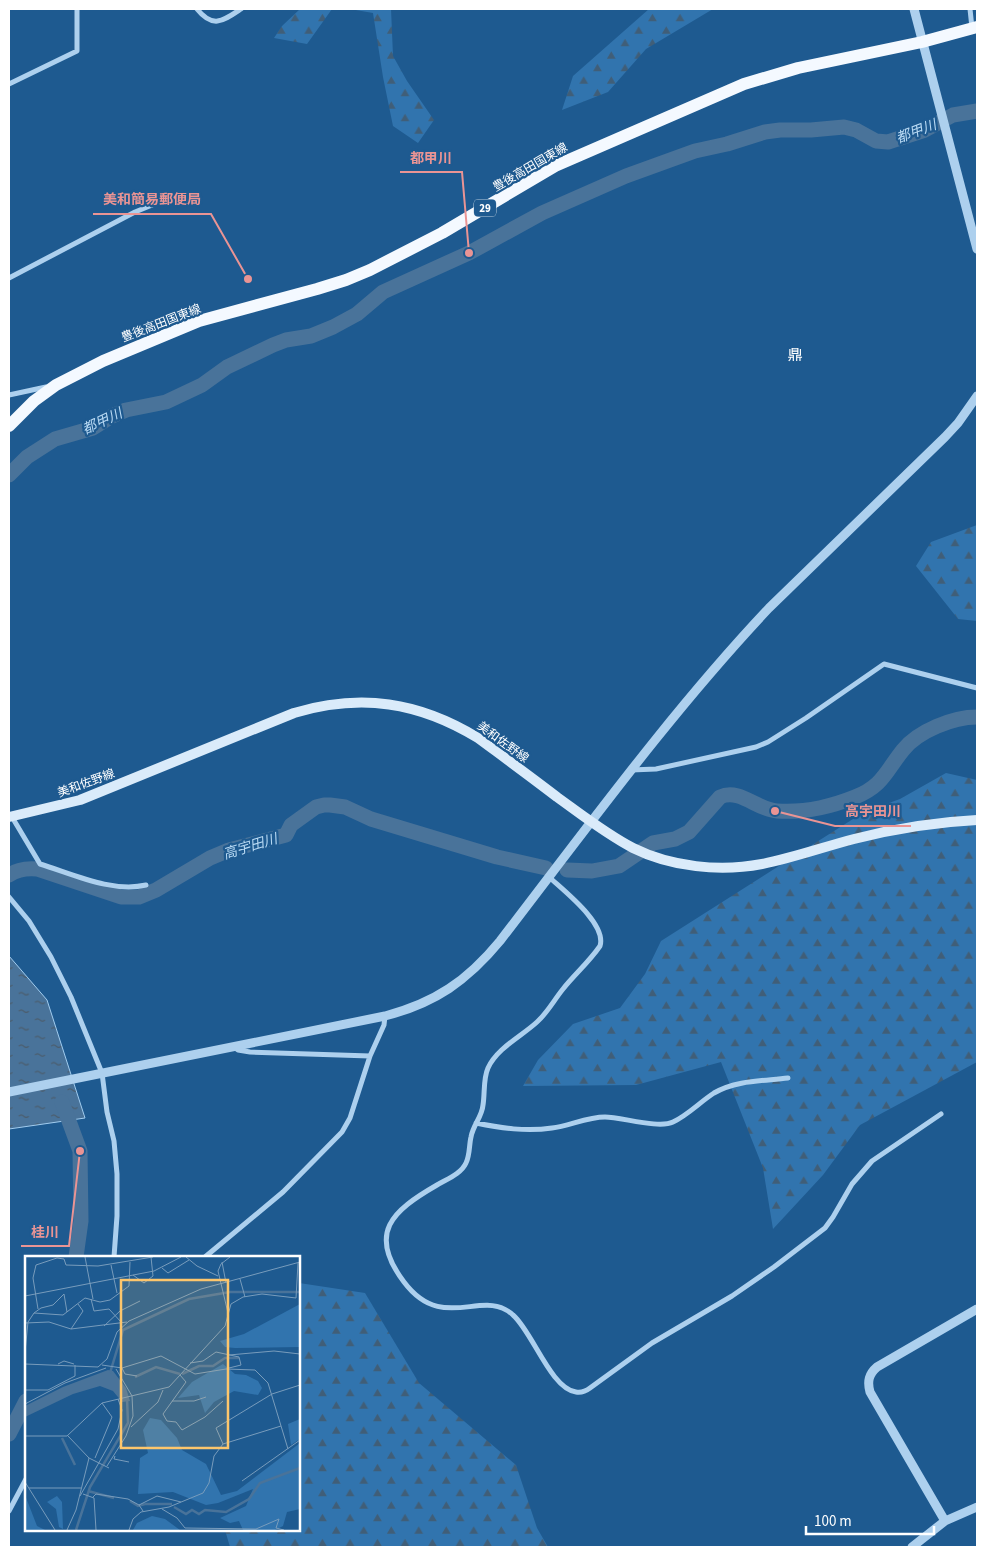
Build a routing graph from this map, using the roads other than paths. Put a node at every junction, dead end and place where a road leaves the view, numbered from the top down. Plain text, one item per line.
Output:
1 (77, 9) edge
2 (196, 9) edge
3 (241, 9) edge
4 (914, 9) edge
5 (970, 9) edge
6 (975, 28) edge
7 (922, 42) junction
8 (9, 84) edge
9 (179, 194) dead end
10 (977, 249) edge
11 (9, 278) edge
12 (56, 385) junction
13 (9, 394) edge
14 (977, 396) edge
15 (9, 426) edge
16 (977, 688) edge
17 (630, 770) junction
18 (10, 817) edge
19 (977, 820) edge
20 (592, 822) junction
21 (549, 877) junction
22 (146, 885) dead end
23 (9, 897) edge
24 (385, 1016) junction
25 (234, 1047) junction
26 (370, 1056) junction
27 (100, 1073) junction
28 (788, 1078) dead end
29 (9, 1092) edge
30 (941, 1114) dead end
31 (476, 1123) junction
32 (114, 1256) edge
33 (206, 1256) edge
34 (977, 1309) edge
35 (25, 1481) edge
36 (977, 1507) edge
37 (9, 1511) edge
38 (945, 1521) junction
39 (912, 1547) edge

1 - 8 street
2 - 3 street
4 - 7 street
5 - 6 street
6 - 7 main road, 豊後高田国東線 / 29
7 - 10 street
7 - 12 main road, 豊後高田国東線 / 29
9 - 11 street
12 - 13 street
12 - 15 main road, 豊後高田国東線 / 29
14 - 17 street
16 - 17 street
17 - 20 street
18 - 20 main road, 美和佐野線
18 - 22 street
19 - 20 main road, 美和佐野線
20 - 21 street
21 - 24 street
21 - 31 street
23 - 27 street
24 - 25 street
24 - 26 street
25 - 26 street
25 - 27 street
26 - 33 street
27 - 29 street
27 - 32 street
28 - 31 street
30 - 31 street
34 - 38 street
35 - 37 street
36 - 38 street
38 - 39 street

